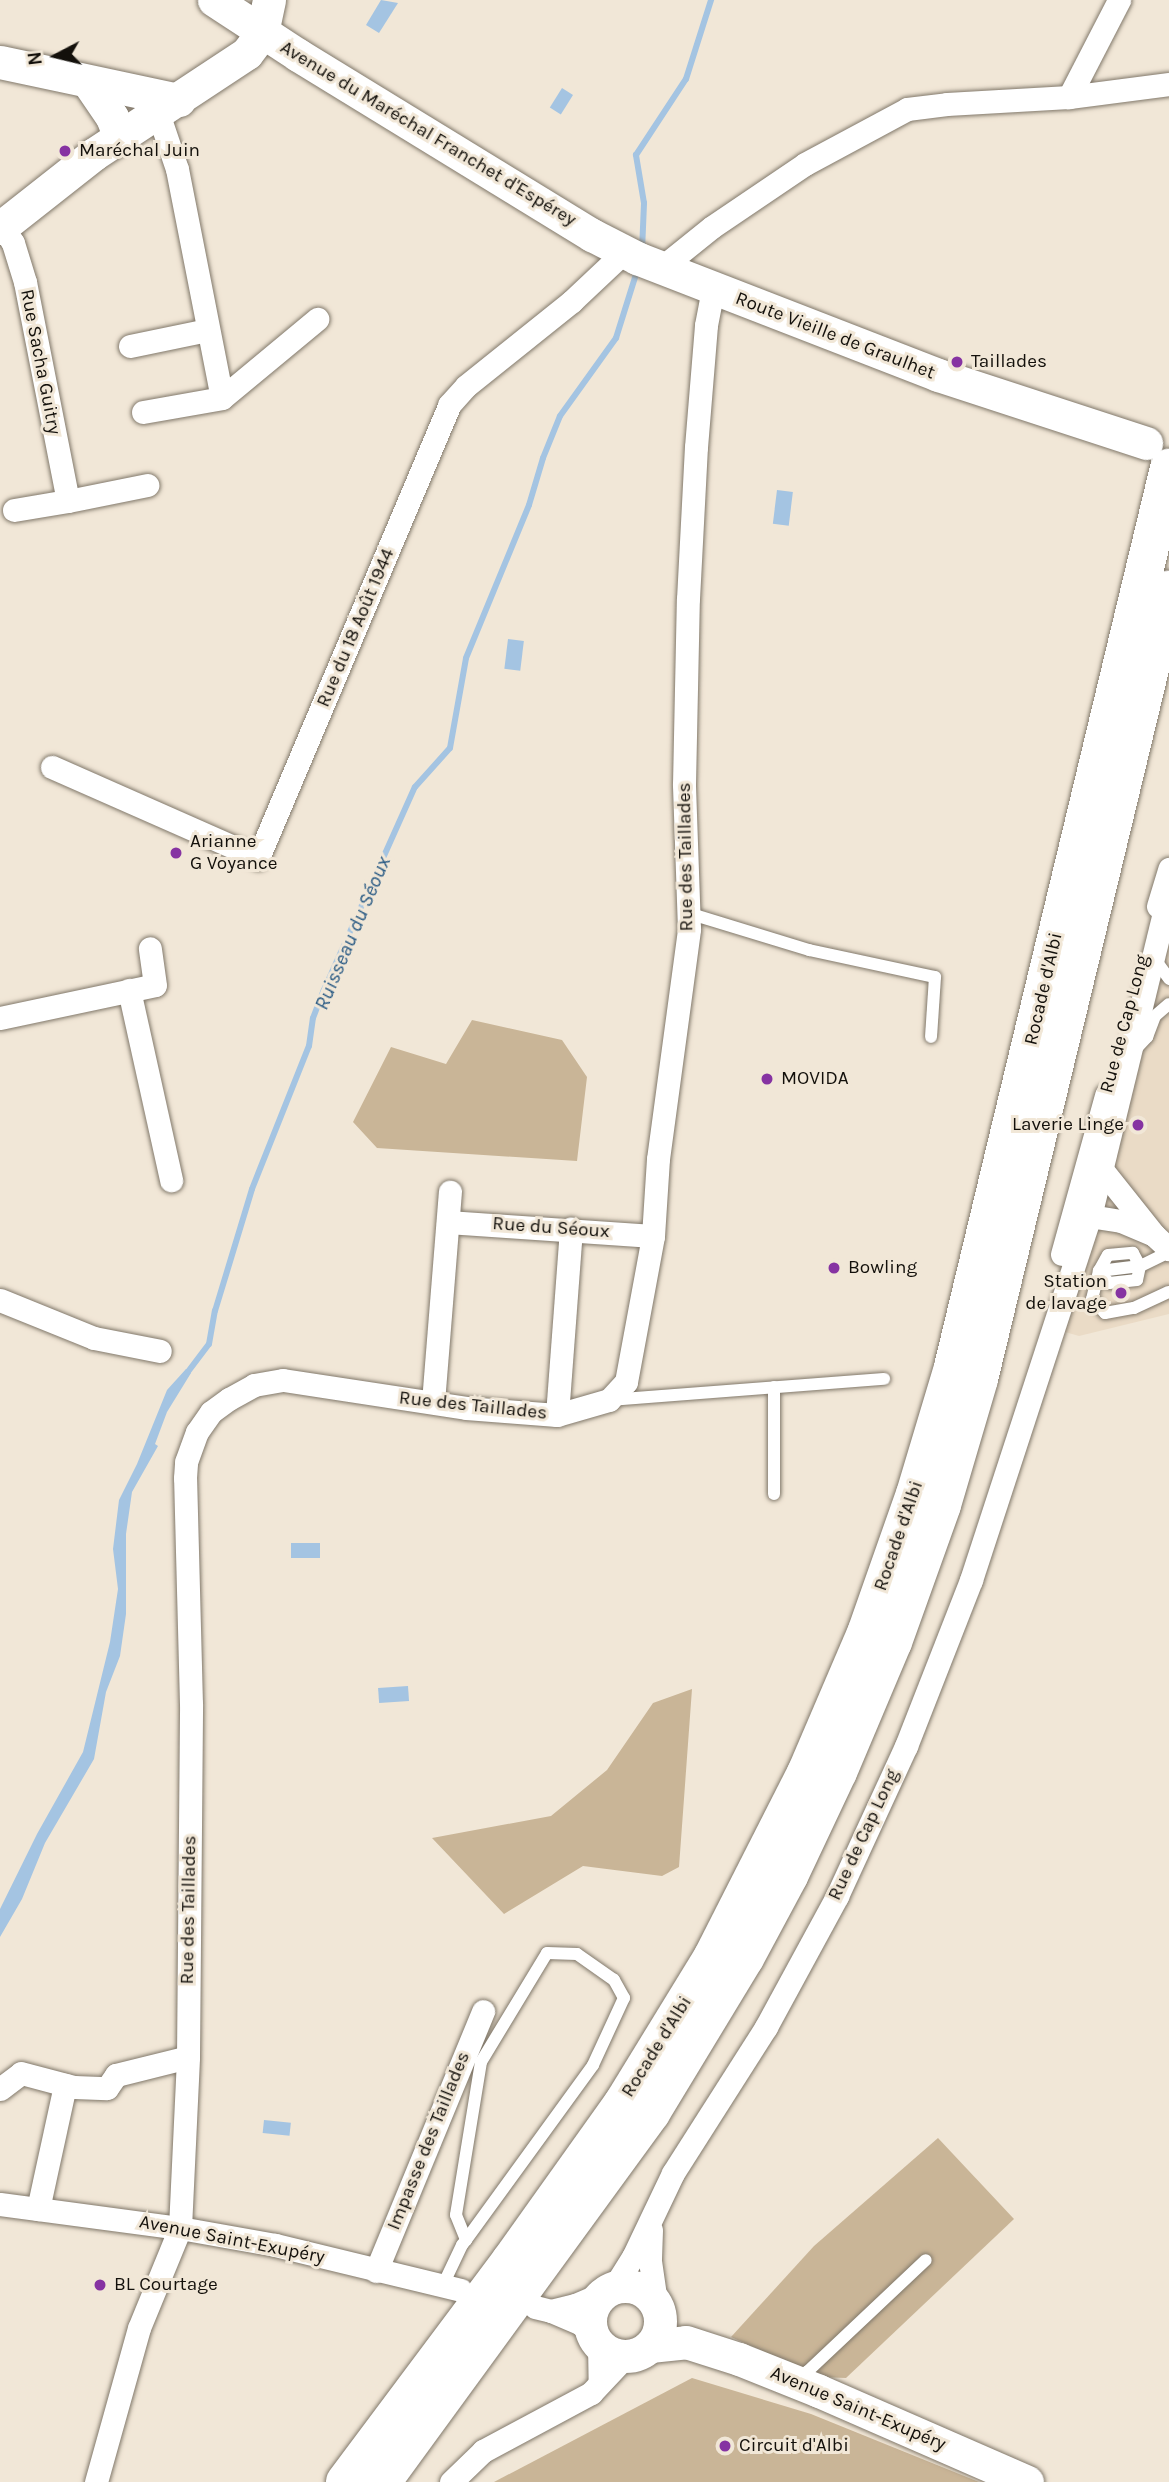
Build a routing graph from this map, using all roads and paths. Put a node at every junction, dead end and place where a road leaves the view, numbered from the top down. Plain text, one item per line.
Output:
1 (214, 0) edge
2 (270, 0) edge
3 (1119, 0) edge
4 (262, 33) junction
5 (0, 62) edge
6 (88, 82) junction
7 (1169, 84) edge
8 (1069, 97) junction
9 (169, 106) junction
10 (120, 138) junction
11 (1, 227) edge
12 (642, 260) junction
13 (713, 289) junction
14 (317, 319) dead end
15 (207, 330) junction
16 (131, 346) dead end
17 (222, 398) junction
18 (144, 412) dead end
19 (1161, 463) edge
20 (147, 485) dead end
21 (68, 501) junction
22 (14, 510) dead end
23 (1169, 590) edge
24 (52, 767) dead end
25 (1169, 869) edge
26 (1169, 892) edge
27 (688, 913) junction
28 (150, 948) dead end
29 (1154, 958) junction
30 (1169, 979) edge
31 (129, 990) junction
32 (1169, 1004) edge
33 (0, 1018) edge
34 (931, 1037) dead end
35 (1131, 1055) junction
36 (1111, 1074) junction
37 (1096, 1177) junction
38 (171, 1180) dead end
39 (450, 1192) dead end
40 (1090, 1216) junction
41 (448, 1222) junction
42 (571, 1229) junction
43 (653, 1236) junction
44 (1164, 1246) edge
45 (1064, 1247) junction
46 (1169, 1292) edge
47 (0, 1300) edge
48 (160, 1351) dead end
49 (884, 1379) dead end
50 (774, 1387) junction
51 (609, 1400) junction
52 (433, 1402) junction
53 (557, 1416) junction
54 (1021, 1423) junction
55 (774, 1494) dead end
56 (483, 2011) dead end
57 (188, 2057) junction
58 (65, 2085) junction
59 (0, 2089) edge
60 (0, 2204) edge
61 (38, 2209) junction
62 (652, 2220) junction
63 (180, 2228) junction
64 (466, 2240) junction
65 (926, 2259) dead end
66 (376, 2271) junction
67 (452, 2288) joint
68 (608, 2290) junction
69 (658, 2309) junction
70 (686, 2342) junction
71 (617, 2345) junction
72 (802, 2384) junction
73 (96, 2482) edge
74 (345, 2482) edge
75 (382, 2482) edge
76 (451, 2482) edge
77 (1027, 2482) edge

1 - 4 street, Avenue du Maréchal Franchet d'Espérey
2 - 4 street
3 - 8 street
4 - 9 street
4 - 12 street, Avenue du Maréchal Franchet d'Espérey
5 - 6 street
6 - 9 street
6 - 10 street
7 - 8 street
8 - 12 street
9 - 10 street
9 - 15 street
10 - 11 street
11 - 21 street, Rue Sacha Guitry
12 - 13 street, Route Vieille de Graulhet
12 - 24 street, Rue du 18 Août 1944
13 - 19 street, Route Vieille de Graulhet
13 - 27 street, Rue des Taillades
14 - 17 street
15 - 16 street
15 - 17 street
17 - 18 street
19 - 74 highway, Rocade d'Albi
20 - 21 street
21 - 22 street
23 - 75 highway, Rocade d'Albi
25 - 36 street, Rue de Cap Long
26 - 29 street, Rue de Cap Long
27 - 34 lane
27 - 43 street, Rue des Taillades
28 - 31 street
29 - 30 lane
29 - 35 street, Rue de Cap Long
31 - 33 street
31 - 38 street
32 - 35 lane
35 - 37 street, Rue de Cap Long
36 - 37 street
36 - 45 street, Rue de Cap Long
37 - 40 street
37 - 44 street
37 - 45 street
39 - 41 street
40 - 44 street
40 - 54 street, Rue de Cap Long
41 - 42 street, Rue du Séoux
41 - 52 street
42 - 43 street, Rue du Séoux
42 - 53 street
43 - 51 street, Rue des Taillades
44 - 46 lane
45 - 54 street, Rue de Cap Long
47 - 48 street
49 - 50 lane
50 - 51 lane
50 - 55 lane
51 - 53 street, Rue des Taillades
52 - 53 street, Rue des Taillades
52 - 57 street, Rue des Taillades
54 - 62 street, Rue de Cap Long
56 - 66 street, Impasse des Taillades
57 - 58 street
57 - 63 street, Rue des Taillades
58 - 59 street
58 - 61 street
60 - 61 street, Avenue Saint-Exupéry
61 - 63 street, Avenue Saint-Exupéry
62 - 68 street, Rue de Cap Long
62 - 69 street, Rue de Cap Long
63 - 66 street, Avenue Saint-Exupéry
63 - 73 street, Rue des Taillades
64 - 64 lane
64 - 67 lane
65 - 72 lane
66 - 67 street, Avenue Saint-Exupéry
68 - 69 street
68 - 71 street
68 - 71 street
69 - 70 street, Avenue Saint-Exupéry
69 - 71 street
70 - 71 street, Avenue Saint-Exupéry
70 - 72 street, Avenue Saint-Exupéry
71 - 76 street
72 - 77 street, Avenue Saint-Exupéry

